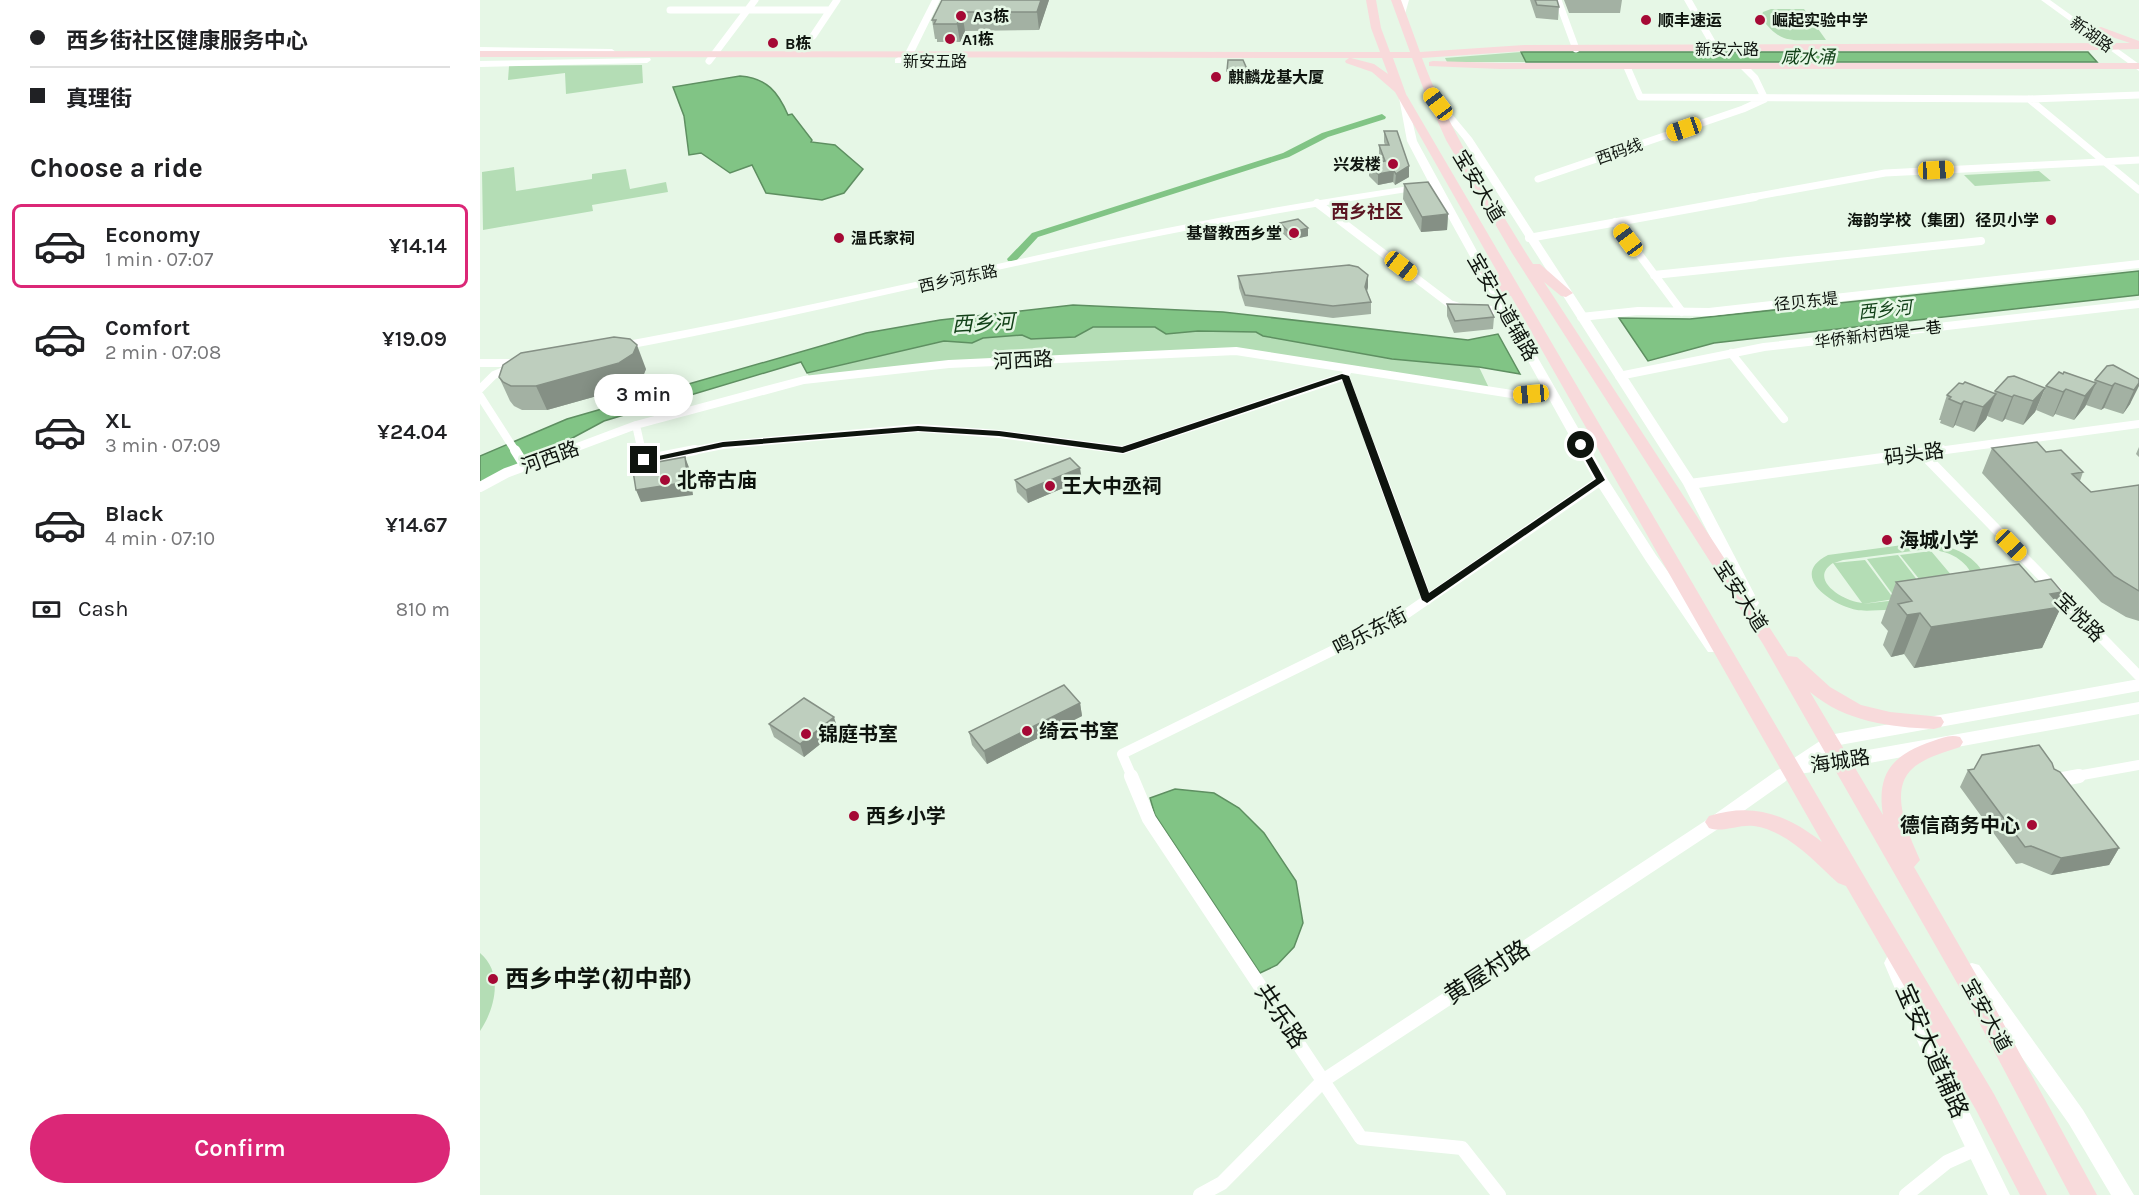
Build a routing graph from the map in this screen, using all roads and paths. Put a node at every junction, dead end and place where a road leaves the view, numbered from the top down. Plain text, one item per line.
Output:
1 (755, 0) edge
2 (837, 0) edge
3 (926, 0) edge
4 (936, 0) edge
5 (1365, 0) edge
6 (1371, 0) edge
7 (1396, 0) edge
8 (1405, 0) edge
9 (1558, 0) edge
10 (1688, 0) edge
11 (2045, 0) edge
12 (2058, 0) edge
13 (670, 10) dead end
14 (747, 10) junction
15 (830, 10) junction
16 (1374, 14) junction
17 (1393, 17) junction
18 (1405, 25) junction
19 (1376, 28) junction
20 (2101, 30) junction
21 (2087, 31) junction
22 (813, 36) dead end
23 (909, 39) junction
24 (2139, 44) edge
25 (2109, 47) junction
26 (2125, 47) junction
27 (1576, 48) junction
28 (2054, 48) junction
29 (1716, 49) junction
30 (480, 50) edge
31 (1479, 51) junction
32 (480, 54) edge
33 (861, 55) junction
34 (909, 55) junction
35 (949, 55) junction
36 (553, 57) junction
37 (650, 57) junction
38 (1331, 57) junction
39 (711, 58) junction
40 (897, 58) junction
41 (1389, 58) junction
42 (1417, 59) junction
43 (480, 60) edge
44 (480, 64) edge
45 (1500, 66) junction
46 (1627, 67) junction
47 (1744, 67) junction
48 (2138, 67) edge
49 (1430, 93) junction
50 (1401, 94) junction
51 (2139, 95) edge
52 (1765, 99) junction
53 (2029, 99) junction
54 (2139, 160) edge
55 (2104, 162) junction
56 (1538, 179) dead end
57 (1434, 185) junction
58 (2139, 190) edge
59 (1317, 203) junction
60 (1615, 222) junction
61 (1529, 238) junction
62 (1981, 241) dead end
63 (1519, 253) junction
64 (1478, 264) junction
65 (2139, 264) edge
66 (1654, 275) junction
67 (1566, 293) junction
68 (1521, 302) junction
69 (2139, 304) edge
70 (1505, 310) junction
71 (1682, 312) junction
72 (1582, 319) junction
73 (604, 350) edge
74 (1731, 353) junction
75 (534, 362) joint
76 (480, 363) edge
77 (1347, 372) junction
78 (1619, 376) junction
79 (480, 389) edge
80 (1552, 393) junction
81 (480, 396) edge
82 (1784, 419) dead end
83 (2139, 424) edge
84 (636, 425) junction
85 (1922, 453) junction
86 (525, 466) junction
87 (1601, 480) junction
88 (1690, 484) junction
89 (480, 488) edge
90 (1427, 600) junction
91 (1770, 641) junction
92 (2139, 676) edge
93 (2139, 686) edge
94 (2139, 708) edge
95 (1764, 720) junction
96 (1934, 722) junction
97 (1829, 741) junction
98 (1953, 742) junction
99 (1122, 754) joint
100 (1842, 762) junction
101 (2139, 765) edge
102 (1791, 769) junction
103 (2052, 781) edge
104 (1716, 822) junction
105 (1865, 898) junction
106 (1929, 912) junction
107 (1324, 1080) junction
108 (1977, 1149) junction
109 (1200, 1195) edge
110 (1499, 1195) edge
111 (1906, 1195) edge
112 (1999, 1195) edge
113 (2034, 1195) edge
114 (2084, 1195) edge
115 (2123, 1195) edge

1 - 14 street
2 - 15 street
3 - 23 main road
4 - 23 main road
5 - 16 main road
6 - 16 main road, 宝安大道
7 - 17 main road, 宝安大道
8 - 17 main road
9 - 27 street
10 - 29 main road
11 - 21 main road, 新湖路
12 - 20 main road, 新湖路
13 - 14 street
14 - 15 street
14 - 39 street
15 - 22 street
16 - 17 main road
16 - 19 main road, 宝安大道
17 - 18 main road, 宝安大道
18 - 31 main road
18 - 42 main road, 宝安大道
19 - 38 main road
19 - 41 main road, 宝安大道
20 - 24 main road
20 - 26 main road, 新湖路
21 - 25 main road, 新湖路
21 - 28 main road
23 - 33 main road
23 - 34 main road
23 - 35 main road
23 - 40 main road
24 - 26 main road, 新安六路
25 - 26 main road, 新安六路
25 - 28 main road, 新安六路
25 - 48 main road, 新湖路
26 - 48 main road, 新湖路
27 - 29 main road, 新安六路
27 - 31 main road, 新安六路
28 - 29 main road, 新安六路
30 - 37 main road
31 - 42 main road, 新安六路
32 - 36 main road, 新安五路
33 - 39 main road, 新安五路
33 - 40 main road, 新安五路
34 - 35 main road, 新安五路
34 - 40 main road, 新安五路
35 - 38 main road, 新安五路
36 - 37 main road, 新安五路
36 - 43 main road, 新安五路
37 - 39 main road, 新安五路
37 - 44 main road
38 - 40 main road, 新安五路
38 - 41 main road, 新安五路
38 - 50 main road
39 - 40 main road, 新安五路
41 - 42 main road, 新安六路
41 - 50 main road, 宝安大道
42 - 45 main road, 新安六路
42 - 49 main road, 宝安大道
45 - 46 main road, 新安六路
45 - 49 main road
46 - 47 main road, 新安六路
46 - 52 street
47 - 48 main road, 新安六路
47 - 52 street
49 - 61 main road
49 - 63 main road, 宝安大道
50 - 57 main road, 宝安大道辅路
50 - 68 main road, 宝安大道
51 - 53 street
52 - 53 street
52 - 56 street, 西码线
53 - 55 street
54 - 55 street
55 - 58 street
55 - 60 street
57 - 59 main road, 西乡河东路
57 - 64 main road, 宝安大道辅路
59 - 70 street
59 - 73 main road, 西乡河东路
60 - 61 street
60 - 66 street
61 - 67 main road
62 - 66 street
63 - 67 main road
63 - 91 main road, 宝安大道
64 - 68 main road
64 - 70 main road, 宝安大道辅路
65 - 71 street, 径贝东堤
66 - 71 street
67 - 72 main road
68 - 95 main road, 宝安大道
69 - 74 street, 华侨新村西堤一巷
70 - 80 main road, 宝安大道辅路
71 - 72 street, 径贝东堤
72 - 78 main road
74 - 78 street, 华侨新村西堤一巷
74 - 82 street
75 - 76 main road
75 - 79 street
77 - 80 street, 河西路
77 - 84 street, 河西路
77 - 84 street
77 - 90 street
78 - 88 main road
80 - 87 main road, 宝安大道辅路
81 - 86 street
83 - 85 street, 码头路
84 - 86 street, 河西路
85 - 88 street, 码头路
85 - 92 street, 宝悦路
86 - 89 street, 河西路
87 - 90 street, 鸣乐东街
87 - 95 main road, 宝安大道辅路
88 - 91 main road
90 - 99 street, 鸣乐东街
91 - 96 main road
91 - 97 main road, 宝安大道
93 - 96 main road, 海城路
94 - 98 main road, 海城路
95 - 102 main road, 宝安大道
96 - 97 main road, 海城路
97 - 100 main road, 宝安大道
97 - 102 main road, 海城路
98 - 100 main road, 海城路
98 - 106 main road
99 - 107 street, 共乐路
100 - 102 main road, 海城路
100 - 106 main road, 宝安大道
101 - 103 street
102 - 104 street, 黄屋村路
102 - 105 main road, 宝安大道
104 - 105 main road
104 - 107 street, 黄屋村路
105 - 108 main road, 宝安大道辅路
105 - 113 main road, 宝安大道
106 - 114 main road, 宝安大道
106 - 115 main road
107 - 109 street, 黄屋村路
107 - 110 street, 共乐路
108 - 111 street
108 - 112 main road, 宝安大道辅路

